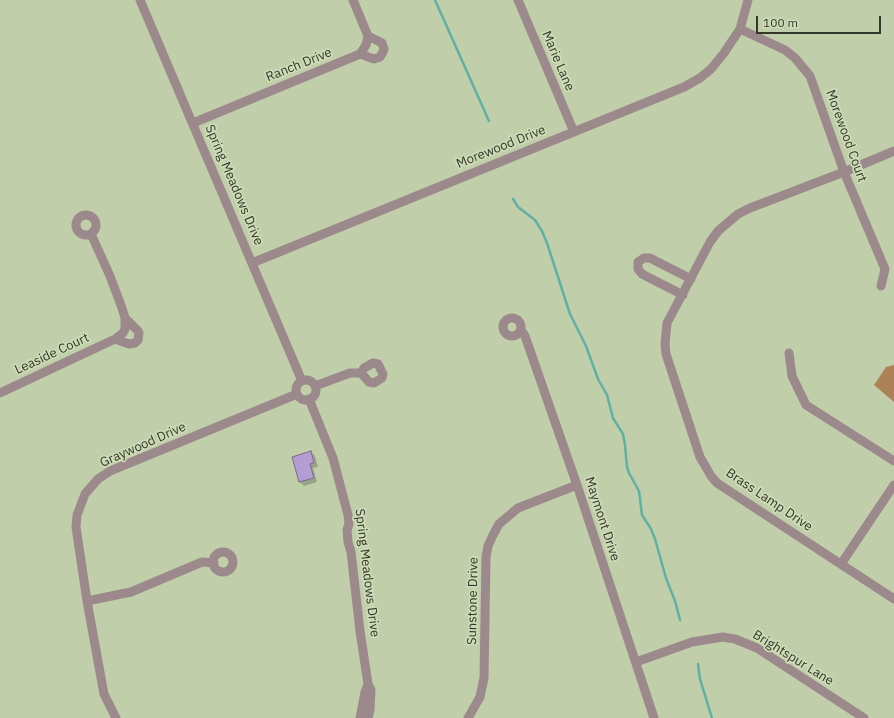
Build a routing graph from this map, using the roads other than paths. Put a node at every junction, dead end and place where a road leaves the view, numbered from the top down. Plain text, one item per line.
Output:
1 (140, 0) edge
2 (353, 0) edge
3 (518, 0) edge
4 (748, 0) edge
5 (740, 29) junction
6 (368, 36) junction
7 (360, 54) junction
8 (193, 123) junction
9 (574, 132) junction
10 (894, 151) edge
11 (844, 172) junction
12 (91, 234) dead end
13 (252, 263) junction
14 (691, 279) junction
15 (881, 286) dead end
16 (683, 295) junction
17 (125, 318) junction
18 (521, 330) dead end
19 (115, 339) junction
20 (789, 353) dead end
21 (361, 373) dead end
22 (302, 381) junction
23 (315, 386) junction
24 (0, 393) edge
25 (297, 394) junction
26 (309, 399) junction
27 (894, 462) edge
28 (577, 485) junction
29 (894, 485) edge
30 (214, 563) dead end
31 (841, 564) junction
32 (894, 599) edge
33 (87, 601) junction
34 (636, 662) junction
35 (368, 684) junction
36 (116, 718) edge
37 (360, 718) edge
38 (368, 718) edge
39 (468, 718) edge
40 (654, 718) edge
41 (864, 718) edge

1 - 8 street, Spring Meadows Drive
2 - 6 street
3 - 9 street, Marie Lane
4 - 5 street, Morewood Drive
5 - 9 street, Morewood Drive
5 - 11 street, Morewood Court
6 - 7 street
6 - 7 street
7 - 8 street, Ranch Drive
8 - 13 street, Spring Meadows Drive
9 - 13 street, Morewood Drive
10 - 11 street, Brass Lamp Drive
11 - 14 street, Brass Lamp Drive
11 - 15 street, Morewood Court
12 - 17 street
13 - 22 street, Spring Meadows Drive
14 - 16 street, Brass Lamp Drive
14 - 16 street
16 - 31 street, Brass Lamp Drive
17 - 19 street
17 - 19 street
18 - 28 street, Maymont Drive
19 - 24 street, Leaside Court
20 - 27 street
21 - 23 street
22 - 23 street
22 - 25 street
23 - 26 street
25 - 26 street
25 - 33 street, Graywood Drive
26 - 35 street, Spring Meadows Drive
28 - 34 street, Maymont Drive
28 - 39 street, Sunstone Drive
29 - 31 street
30 - 33 street
31 - 32 street, Brass Lamp Drive
33 - 36 street, Graywood Drive
34 - 40 street, Maymont Drive
34 - 41 street, Brightspur Lane
35 - 37 street, Spring Meadows Drive
35 - 38 street, Spring Meadows Drive

